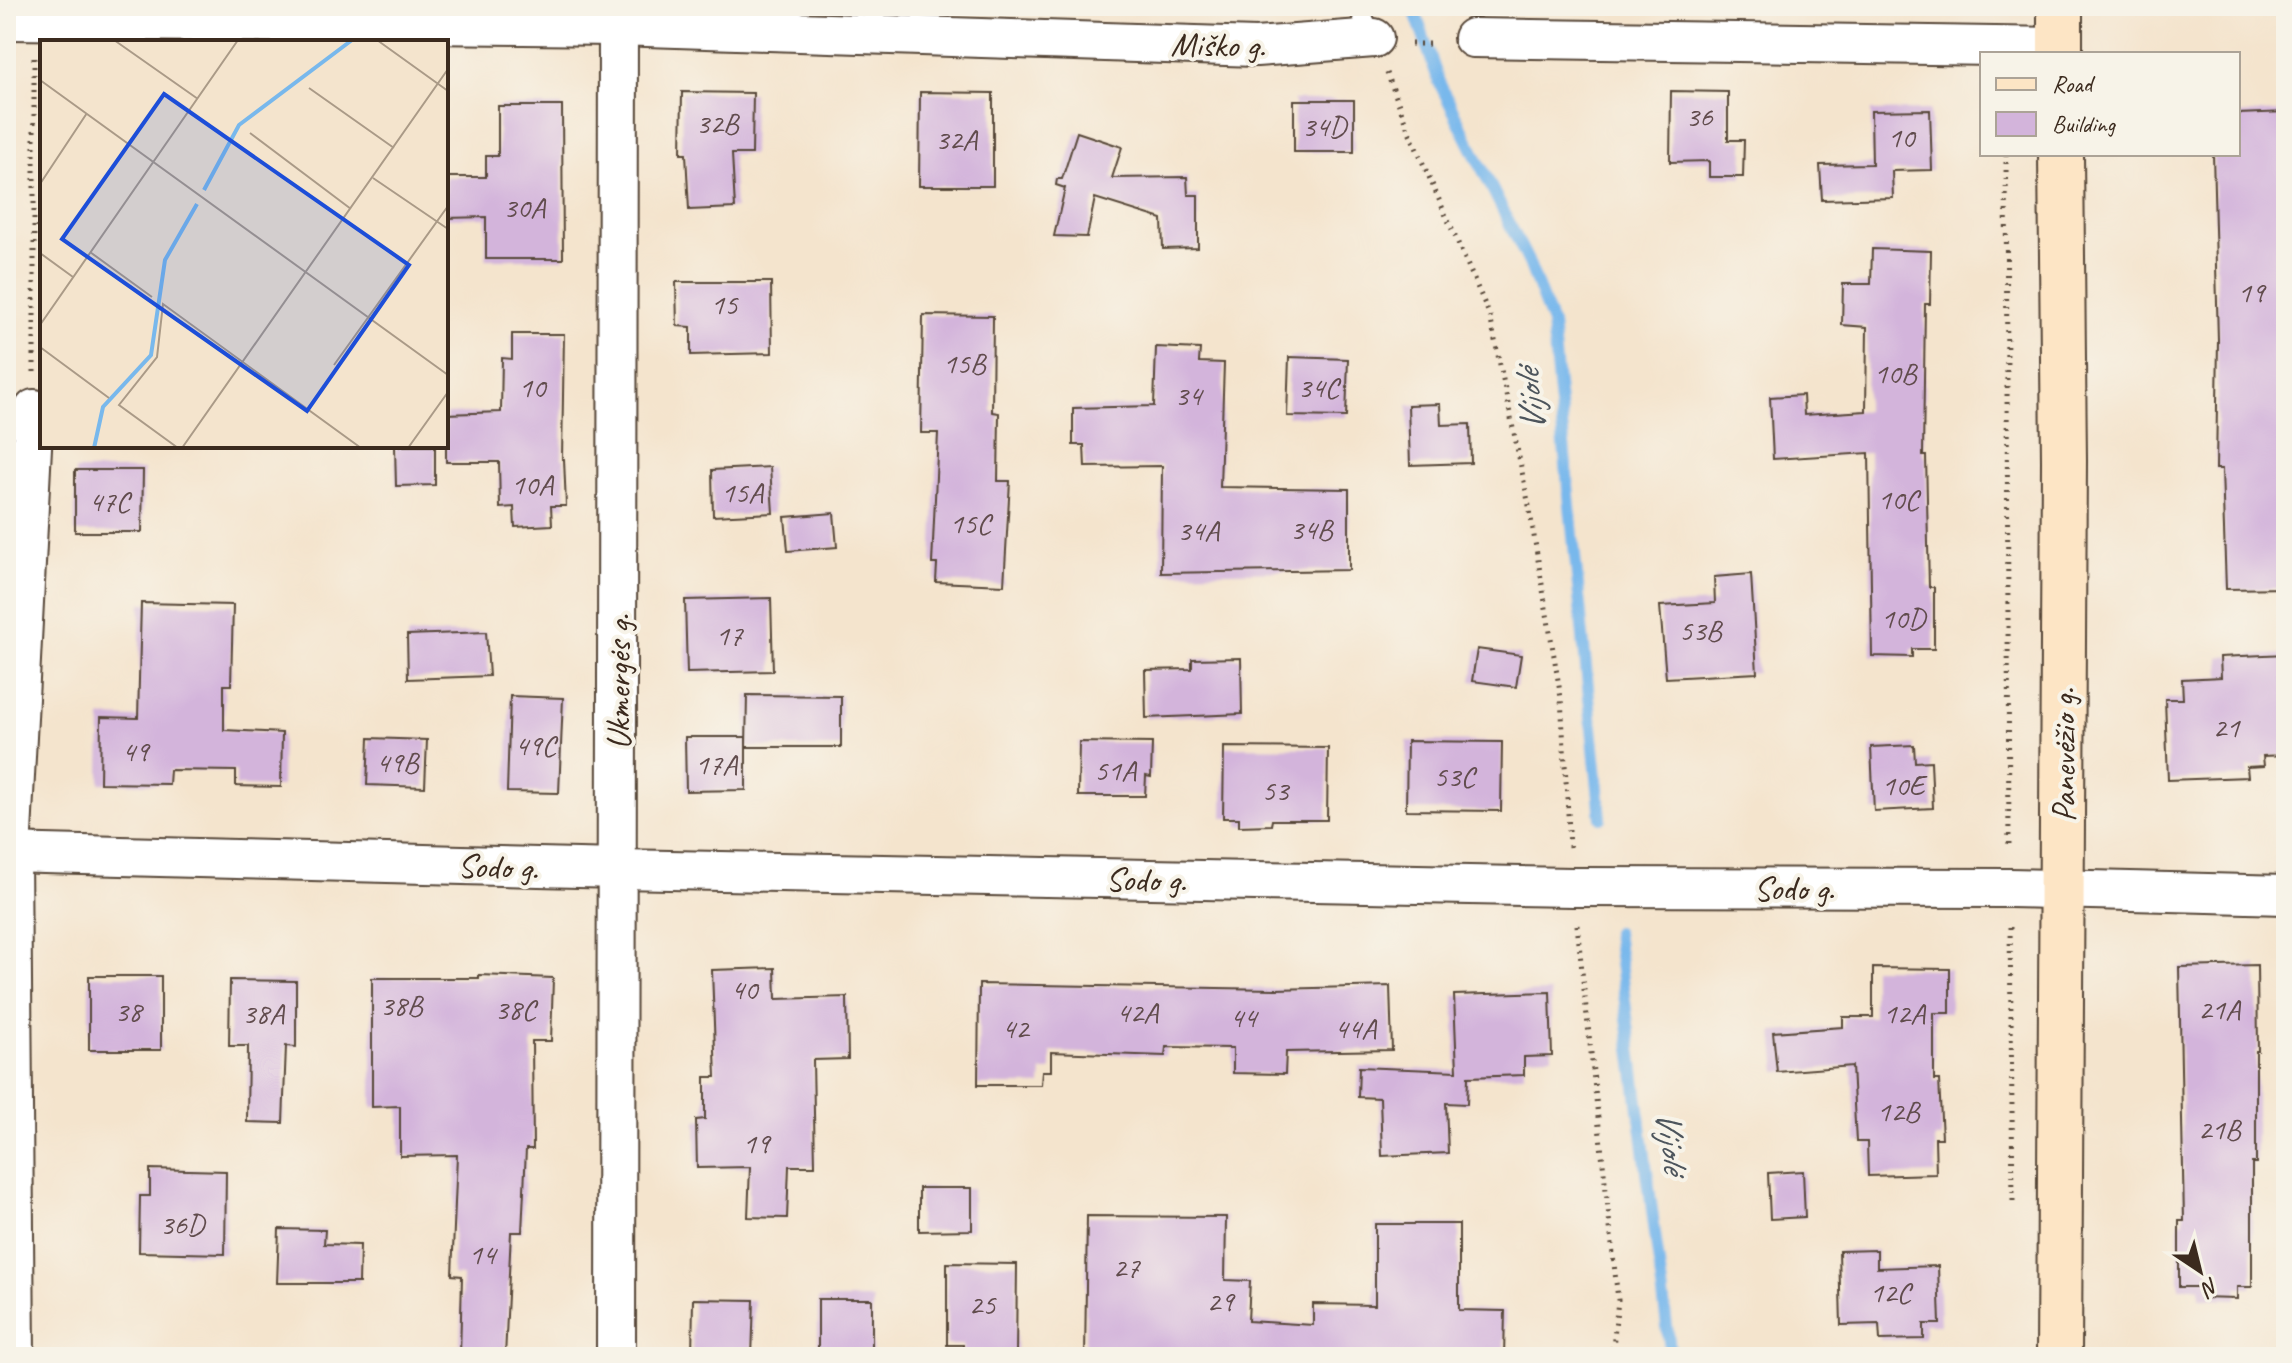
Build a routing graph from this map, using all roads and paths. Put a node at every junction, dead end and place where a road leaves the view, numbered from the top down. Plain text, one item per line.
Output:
1 (618, 16) edge
2 (20, 20) edge
3 (1380, 29) edge
4 (2060, 36) edge
5 (1456, 41) joint
6 (2006, 156) edge
7 (2061, 156) edge
8 (34, 409) joint
9 (8, 853) edge
10 (618, 869) junction
11 (1573, 887) junction
12 (2010, 888) junction
13 (2062, 890) junction
14 (2286, 895) edge
15 (2013, 1216) dead end
16 (15, 1357) edge
17 (616, 1357) edge
18 (1612, 1357) edge
19 (2059, 1357) edge

1 - 2 street, Miško g.
1 - 3 street, Miško g.
1 - 10 street, Ukmergės g.
2 - 8 path
3 - 5 path
3 - 11 path
4 - 5 street
6 - 12 path
7 - 13 street, Panevėžio g.
8 - 9 street
9 - 10 street, Sodo g.
9 - 16 street
10 - 11 street, Sodo g.
10 - 17 street, Ukmergės g.
11 - 12 street, Sodo g.
11 - 18 path
12 - 13 street, Sodo g.
12 - 15 path
13 - 14 street, Sodo g.
13 - 19 street, Panevėžio g.

